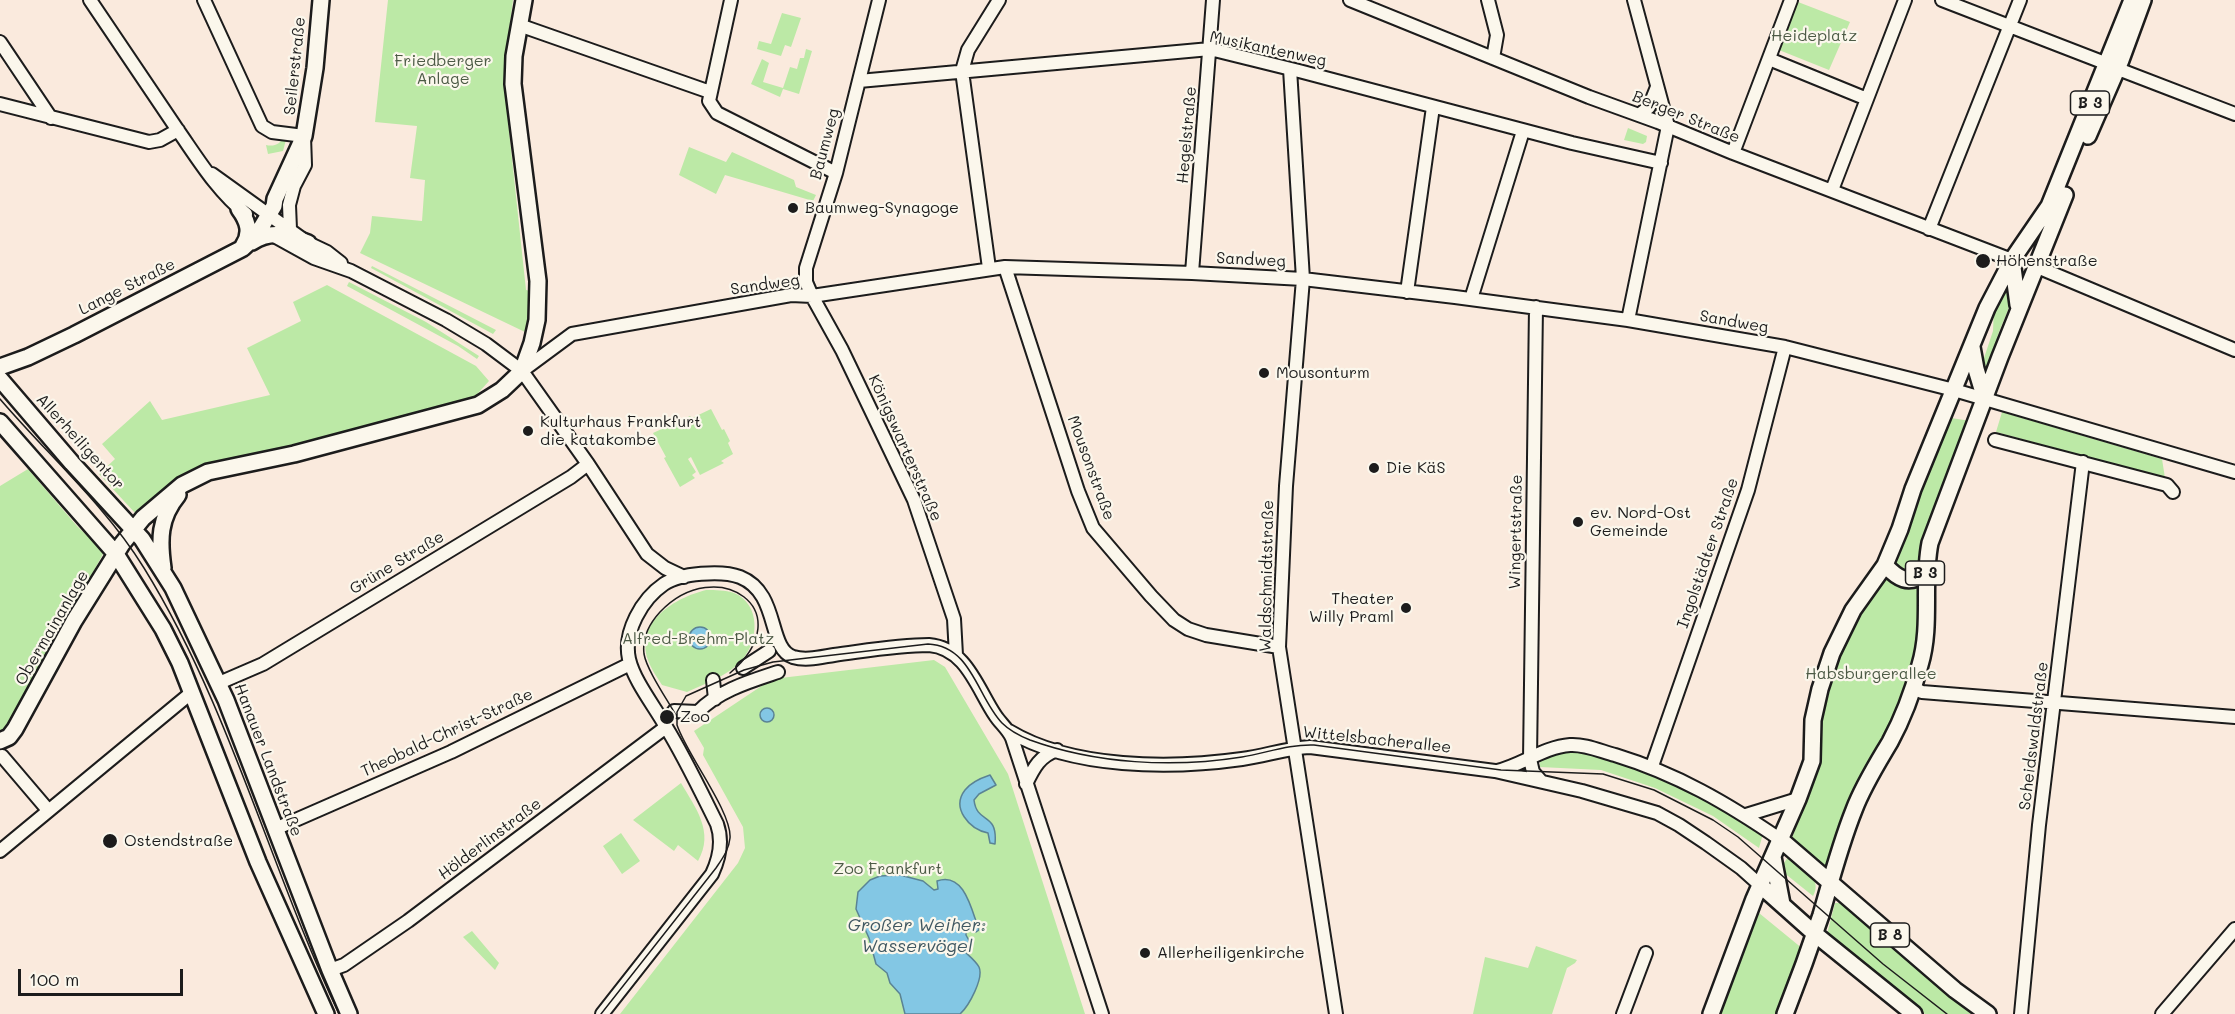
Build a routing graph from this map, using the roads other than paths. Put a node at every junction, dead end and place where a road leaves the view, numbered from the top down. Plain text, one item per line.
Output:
1 (90, 0) edge
2 (204, 0) edge
3 (321, 0) edge
4 (524, 0) edge
5 (731, 0) edge
6 (879, 0) edge
7 (999, 0) edge
8 (1213, 0) edge
9 (1350, 0) edge
10 (1488, 0) edge
11 (1634, 0) edge
12 (1791, 0) edge
13 (1905, 0) edge
14 (1942, 0) edge
15 (2020, 0) edge
16 (2132, 0) edge
17 (2143, 0) edge
18 (519, 25) junction
19 (2009, 27) junction
20 (0, 42) edge
21 (1210, 50) junction
22 (1494, 58) junction
23 (1769, 59) junction
24 (2111, 66) junction
25 (1290, 69) junction
26 (962, 71) junction
27 (860, 81) junction
28 (1657, 87) junction
29 (710, 92) junction
30 (1867, 99) junction
31 (0, 104) edge
32 (1433, 107) junction
33 (2235, 114) edge
34 (1640, 115) junction
35 (51, 118) junction
36 (1668, 126) junction
37 (178, 130) junction
38 (1523, 131) junction
39 (304, 136) junction
40 (1733, 153) junction
41 (1661, 163) junction
42 (836, 173) junction
43 (1832, 190) junction
44 (275, 199) junction
45 (245, 206) junction
46 (267, 225) junction
47 (1929, 229) junction
48 (296, 239) junction
49 (244, 247) junction
50 (2012, 260) junction
51 (2036, 266) junction
52 (1005, 267) junction
53 (989, 268) junction
54 (1192, 273) junction
55 (1303, 279) junction
56 (1407, 292) junction
57 (812, 296) junction
58 (1471, 299) junction
59 (1536, 307) junction
60 (2018, 311) junction
61 (1628, 320) junction
62 (1971, 346) junction
63 (1785, 348) junction
64 (2235, 350) edge
65 (0, 367) edge
66 (522, 371) junction
67 (0, 379) edge
68 (1986, 388) junction
69 (1954, 390) junction
70 (0, 422) edge
71 (1995, 440) dead end
72 (2083, 462) junction
73 (588, 464) junction
74 (2235, 472) edge
75 (194, 477) junction
76 (2174, 492) dead end
77 (88, 520) junction
78 (132, 531) junction
79 (638, 540) junction
80 (116, 554) junction
81 (1885, 565) junction
82 (164, 573) junction
83 (1925, 574) junction
84 (687, 577) junction
85 (664, 584) junction
86 (1280, 647) junction
87 (769, 651) dead end
88 (956, 655) junction
89 (630, 664) junction
90 (778, 672) dead end
91 (713, 680) dead end
92 (750, 682) junction
93 (219, 683) junction
94 (1913, 688) junction
95 (191, 693) junction
96 (716, 699) junction
97 (2055, 702) junction
98 (674, 711) dead end
99 (2235, 717) edge
100 (666, 727) junction
101 (1009, 731) junction
102 (1295, 748) junction
103 (1, 749) edge
104 (1058, 750) junction
105 (1530, 759) junction
106 (1652, 766) junction
107 (1495, 771) junction
108 (1541, 781) junction
109 (1026, 784) junction
110 (1798, 799) junction
111 (48, 810) junction
112 (1746, 815) junction
113 (275, 829) junction
114 (1780, 840) junction
115 (0, 851) edge
116 (1773, 857) junction
117 (1829, 884) junction
118 (1760, 885) junction
119 (1782, 904) junction
120 (1823, 906) junction
121 (1794, 915) junction
122 (2235, 929) edge
123 (1815, 934) junction
124 (1646, 953) dead end
125 (330, 970) junction
126 (326, 1014) edge
127 (349, 1014) edge
128 (602, 1014) edge
129 (1102, 1014) edge
130 (1336, 1014) edge
131 (1623, 1014) edge
132 (1712, 1014) edge
133 (1785, 1014) edge
134 (1914, 1014) edge
135 (1988, 1014) edge
136 (2021, 1014) edge
137 (2162, 1014) edge

1 - 37 street
2 - 39 street
3 - 39 main road, Seilerstraße
4 - 18 main road
5 - 29 street
6 - 27 street, Baumweg
7 - 26 street
8 - 21 street, Hegelstraße
9 - 22 street, Berger Straße
10 - 22 street
11 - 28 street
12 - 23 street
13 - 30 street
14 - 19 street
15 - 19 street
16 - 24 main road, B 3
17 - 24 main road, B 3
18 - 29 street
18 - 66 main road
19 - 24 street
19 - 47 street
20 - 35 street
21 - 25 street, Musikantenweg
21 - 26 street, Musikantenweg
21 - 54 street, Hegelstraße
22 - 34 street, Berger Straße
23 - 30 street
23 - 40 street
24 - 33 street
24 - 50 main road, B 3
24 - 51 main road, B 3
25 - 32 street, Musikantenweg
25 - 55 street, Waldschmidtstraße
26 - 27 street, Musikantenweg
26 - 53 street
27 - 42 street, Baumweg
28 - 34 street
28 - 36 street
29 - 42 street
30 - 43 street
31 - 35 street
32 - 38 street, Musikantenweg
32 - 56 street
34 - 36 street, Berger Straße
35 - 37 street
36 - 40 street, Berger Straße
36 - 41 street
37 - 45 street
38 - 41 street, Musikantenweg
38 - 58 street
39 - 44 main road, Seilerstraße
39 - 48 street, Seilerstraße
40 - 43 street, Berger Straße
41 - 61 street
42 - 57 street, Baumweg
43 - 47 street, Berger Straße
44 - 45 street
44 - 46 main road, Seilerstraße
45 - 46 street
45 - 49 main road
46 - 48 main road
46 - 49 main road, Lange Straße
47 - 50 street, Berger Straße
48 - 66 street
49 - 65 main road, Lange Straße
50 - 60 main road
50 - 62 main road, B 3
51 - 60 main road, B 3
51 - 64 street
52 - 53 street, Sandweg
52 - 54 street, Sandweg
52 - 86 street, Mousonstraße
53 - 57 street, Sandweg
54 - 55 street, Sandweg
55 - 56 street, Sandweg
55 - 86 street, Waldschmidtstraße
56 - 58 street, Sandweg
57 - 66 street, Sandweg
57 - 88 street, Königswarterstraße
58 - 59 street, Sandweg
59 - 61 street, Sandweg
59 - 105 street, Wingertstraße
60 - 68 main road, B 3
61 - 63 street, Sandweg
62 - 68 main road
62 - 69 main road, B 3
63 - 69 street, Sandweg
63 - 106 street, Ingolstädter Straße
66 - 73 street
66 - 75 main road
67 - 78 main road, Allerheiligentor
68 - 69 main road
68 - 74 street
68 - 83 main road, B 3
69 - 81 main road, B 3
70 - 77 main road
71 - 72 street
72 - 76 street
72 - 97 street, Scheidswaldstraße
73 - 79 street
73 - 93 street, Grüne Straße
75 - 78 main road
75 - 82 main road
77 - 78 main road
77 - 80 main road
78 - 80 main road, Obermainanlage
78 - 82 main road, Hanauer Landstraße
79 - 84 street
79 - 85 street
80 - 95 main road
80 - 103 main road, Obermainanlage
81 - 83 main road
81 - 110 main road, B 3
82 - 93 main road, Hanauer Landstraße
83 - 94 main road, B 3
84 - 85 street
84 - 88 street
85 - 89 street
86 - 102 street, Waldschmidtstraße
87 - 92 street
88 - 101 street
89 - 100 street
89 - 113 street, Theobald-Christ-Straße
90 - 92 street
91 - 96 street
92 - 96 street
93 - 113 main road, Hanauer Landstraße
94 - 97 street
94 - 117 main road, B 3
95 - 111 street
95 - 126 main road
96 - 98 street
97 - 99 street
97 - 136 street, Scheidswaldstraße
100 - 125 street, Hölderlinstraße
100 - 128 street
101 - 104 street, Wittelsbacherallee
101 - 109 street
102 - 104 street, Wittelsbacherallee
102 - 107 street, Wittelsbacherallee
102 - 130 street, Waldschmidtstraße
103 - 111 street
104 - 109 street
105 - 106 street, Wittelsbacherallee
105 - 107 street, Wittelsbacherallee
105 - 108 street
106 - 112 street, Wittelsbacherallee
107 - 108 street, Wittelsbacherallee
108 - 118 street, Wittelsbacherallee
109 - 129 street
110 - 112 street
110 - 114 main road, B 3
111 - 115 street
112 - 114 street, Wittelsbacherallee
113 - 125 main road, Hanauer Landstraße
114 - 116 main road, B 3
114 - 117 main road, Wittelsbacherallee
116 - 118 main road, B 3
116 - 119 main road
117 - 120 main road, B 3
117 - 135 main road, Wittelsbacherallee / B 8
118 - 119 main road, Wittelsbacherallee
118 - 132 main road, B 3
119 - 121 main road, Wittelsbacherallee
120 - 121 main road
120 - 123 main road, B 3
121 - 123 main road, Wittelsbacherallee
122 - 137 street
123 - 133 main road, B 3
123 - 134 main road, Wittelsbacherallee
124 - 131 street
125 - 127 main road, Hanauer Landstraße

